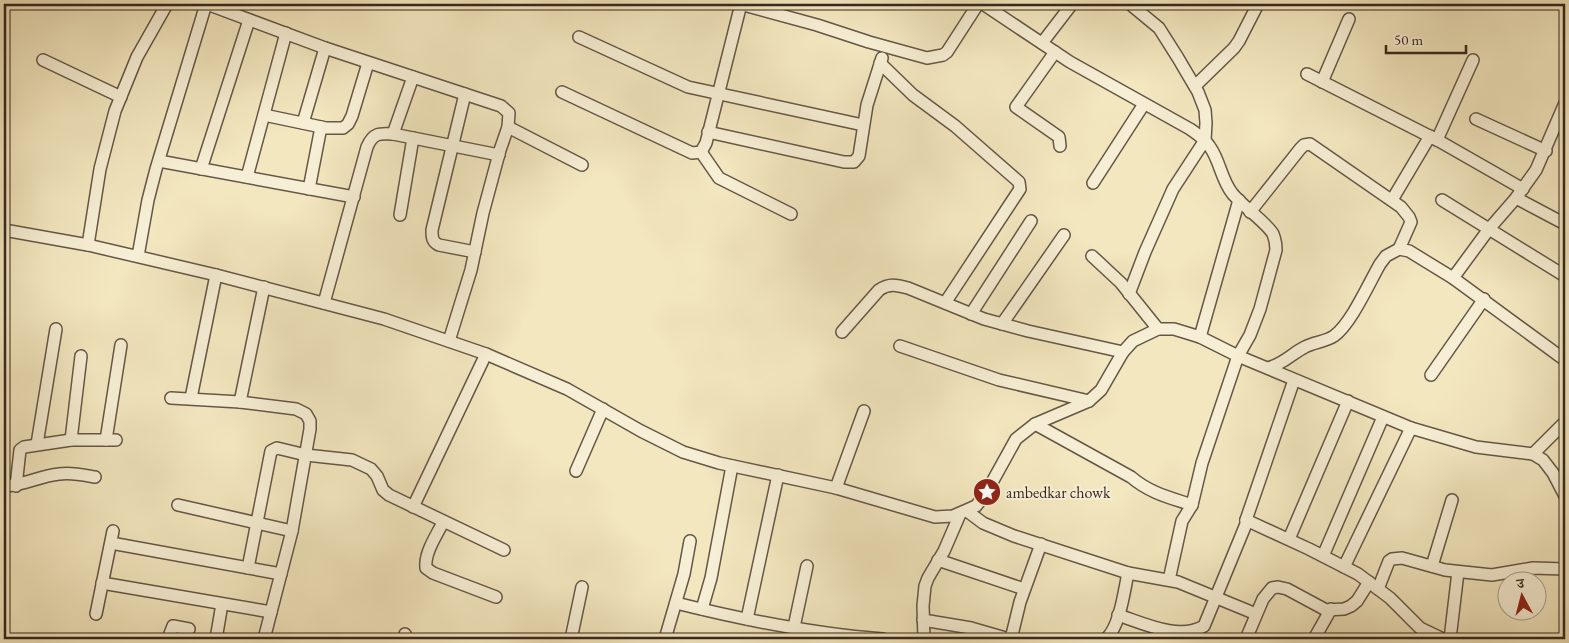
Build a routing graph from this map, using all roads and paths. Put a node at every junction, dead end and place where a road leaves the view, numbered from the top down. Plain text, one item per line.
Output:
1 (167, 4) edge
2 (207, 4) edge
3 (740, 4) edge
4 (978, 4) edge
5 (984, 4) edge
6 (1072, 4) edge
7 (1130, 4) edge
8 (1258, 4) edge
9 (1349, 19) dead end
10 (249, 20) junction
11 (286, 33) junction
12 (579, 37) dead end
13 (1042, 43) junction
14 (886, 47) junction
15 (325, 48) junction
16 (1055, 52) junction
17 (43, 60) dead end
18 (1473, 60) dead end
19 (368, 62) junction
20 (880, 63) junction
21 (1307, 74) dead end
22 (413, 77) junction
23 (1322, 82) junction
24 (1195, 86) junction
25 (562, 92) dead end
26 (464, 94) junction
27 (718, 94) junction
28 (121, 97) junction
29 (1144, 104) junction
30 (1564, 109) edge
31 (264, 115) junction
32 (1476, 119) dead end
33 (303, 123) junction
34 (864, 125) junction
35 (321, 127) junction
36 (508, 127) junction
37 (708, 132) junction
38 (393, 134) junction
39 (413, 138) junction
40 (1433, 138) junction
41 (1205, 140) junction
42 (451, 146) junction
43 (1060, 146) dead end
44 (1546, 150) junction
45 (701, 152) junction
46 (499, 155) junction
47 (159, 161) junction
48 (582, 165) dead end
49 (201, 169) junction
50 (248, 177) junction
51 (1093, 183) dead end
52 (309, 189) junction
53 (1520, 194) junction
54 (354, 197) junction
55 (1239, 200) junction
56 (1392, 200) junction
57 (1442, 200) dead end
58 (1250, 212) junction
59 (791, 214) dead end
60 (400, 216) dead end
61 (1031, 221) dead end
62 (1565, 224) edge
63 (4, 230) edge
64 (1489, 230) junction
65 (1064, 235) dead end
66 (88, 245) junction
67 (1399, 249) junction
68 (475, 252) junction
69 (138, 256) junction
70 (1092, 256) dead end
71 (216, 274) junction
72 (1565, 276) edge
73 (1453, 278) junction
74 (264, 287) junction
75 (1130, 294) junction
76 (1484, 299) junction
77 (324, 303) junction
78 (945, 303) junction
79 (971, 314) junction
80 (1002, 324) junction
81 (1158, 329) junction
82 (56, 330) dead end
83 (842, 332) dead end
84 (1200, 337) junction
85 (449, 341) junction
86 (121, 345) dead end
87 (900, 346) dead end
88 (1123, 352) junction
89 (486, 354) junction
90 (81, 356) dead end
91 (1238, 356) junction
92 (1565, 360) edge
93 (1268, 368) junction
94 (1431, 375) dead end
95 (1294, 380) junction
96 (171, 398) dead end
97 (191, 398) junction
98 (1089, 401) junction
99 (1348, 401) junction
100 (240, 402) junction
101 (603, 409) junction
102 (864, 411) dead end
103 (1384, 416) junction
104 (1565, 422) edge
105 (1035, 424) junction
106 (1411, 428) junction
107 (71, 440) junction
108 (38, 444) junction
109 (1533, 454) junction
110 (306, 455) junction
111 (732, 466) junction
112 (576, 471) dead end
113 (778, 476) junction
114 (95, 477) dead end
115 (4, 486) edge
116 (16, 486) junction
117 (836, 488) junction
118 (1565, 496) edge
119 (1452, 500) dead end
120 (178, 505) dead end
121 (1192, 505) junction
122 (413, 507) junction
123 (963, 512) junction
124 (1246, 520) junction
125 (443, 522) junction
126 (257, 523) junction
127 (113, 531) dead end
128 (292, 531) junction
129 (1289, 539) junction
130 (690, 541) dead end
131 (111, 543) junction
132 (1040, 544) junction
133 (504, 550) dead end
134 (1324, 556) junction
135 (938, 560) junction
136 (807, 566) dead end
137 (1432, 566) junction
138 (1344, 567) junction
139 (248, 568) junction
140 (1565, 569) edge
141 (1458, 572) junction
142 (1128, 573) junction
143 (280, 574) junction
144 (1169, 580) junction
145 (102, 583) junction
146 (1374, 585) junction
147 (582, 587) dead end
148 (1024, 589) junction
149 (496, 597) dead end
150 (1216, 597) junction
151 (676, 603) junction
152 (222, 604) junction
153 (702, 609) junction
154 (1331, 610) junction
155 (271, 612) junction
156 (96, 614) dead end
157 (1256, 614) junction
158 (1118, 615) junction
159 (747, 619) junction
160 (923, 620) junction
161 (794, 627) junction
162 (189, 629) dead end
163 (826, 636) edge
164 (1436, 638) edge
165 (168, 639) edge
166 (216, 639) edge
167 (264, 639) edge
168 (571, 639) edge
169 (665, 639) edge
170 (883, 639) edge
171 (924, 639) edge
172 (1010, 639) edge
173 (1106, 639) edge
174 (1246, 639) edge
175 (1314, 639) edge
176 (1450, 639) edge

1 - 28 street
2 - 10 street
2 - 47 street
3 - 14 street
3 - 27 street
4 - 14 street
5 - 13 street
6 - 13 street
7 - 24 street
8 - 24 street
9 - 23 street
10 - 11 street
10 - 49 street
11 - 15 street
11 - 31 street
12 - 27 street
13 - 16 street
14 - 20 street
15 - 19 street
15 - 33 street
16 - 29 street
16 - 43 street
17 - 28 street
18 - 40 street
19 - 22 street
19 - 35 street
20 - 34 street
20 - 78 street
21 - 23 street
22 - 26 street
22 - 38 street
23 - 40 street
24 - 41 street
25 - 45 street
26 - 36 street
26 - 42 street
27 - 34 street
27 - 37 street
28 - 66 street
29 - 41 street
29 - 51 street
30 - 44 street
31 - 33 street
31 - 50 street
32 - 44 street
33 - 35 street
34 - 37 street
35 - 52 street
36 - 46 street
36 - 48 street
37 - 45 street
38 - 39 street
38 - 54 street
39 - 42 street
39 - 60 street
40 - 53 street
40 - 56 street
41 - 55 street
41 - 75 street
42 - 46 street
42 - 68 street
44 - 53 street
45 - 59 street
46 - 68 street
47 - 49 street
47 - 69 street
49 - 50 street
50 - 52 street
52 - 54 street
53 - 62 street
53 - 64 street
54 - 77 street
55 - 58 street
55 - 84 street
56 - 58 street
56 - 67 street
57 - 64 street
58 - 91 street
61 - 79 street
63 - 66 street
64 - 72 street
64 - 73 street
65 - 80 street
66 - 69 street
67 - 73 street
67 - 93 street
68 - 85 street
69 - 71 street
70 - 75 street
71 - 74 street
71 - 97 street
73 - 76 street
74 - 77 street
74 - 100 street
75 - 81 street
76 - 92 street
76 - 94 street
77 - 85 street
78 - 79 street
78 - 83 street
79 - 80 street
80 - 88 street
81 - 84 street
81 - 88 street
82 - 108 street
84 - 91 street
85 - 89 street
86 - 107 street
87 - 98 street
88 - 98 street
89 - 101 street
89 - 122 street
90 - 107 street
91 - 93 street
91 - 121 street
93 - 95 street
95 - 99 street
95 - 124 street
96 - 97 street
97 - 100 street
98 - 105 street
99 - 103 street
99 - 129 street
100 - 110 street
101 - 111 street
101 - 112 street
102 - 117 street
103 - 106 street
103 - 134 street
104 - 109 street
105 - 121 street
105 - 123 street
106 - 109 street
106 - 138 street
107 - 108 street
108 - 116 street
109 - 118 street
110 - 122 street
110 - 126 street
110 - 128 street
111 - 113 street
111 - 153 street
113 - 117 street
113 - 159 street
114 - 116 street
115 - 116 street
117 - 123 street
119 - 137 street
120 - 126 street
121 - 144 street
122 - 125 street
123 - 132 street
123 - 135 street
124 - 129 street
124 - 150 street
125 - 133 street
125 - 149 street
126 - 128 street
126 - 139 street
127 - 131 street
128 - 143 street
129 - 134 street
130 - 151 street
131 - 139 street
131 - 145 street
132 - 142 street
132 - 148 street
134 - 138 street
135 - 148 street
135 - 160 street
136 - 161 street
137 - 141 street
137 - 146 street
138 - 146 street
139 - 143 street
140 - 141 street
141 - 176 street
142 - 144 street
142 - 158 street
143 - 155 street
144 - 150 street
145 - 152 street
145 - 156 street
146 - 154 street
146 - 164 street
147 - 168 street
148 - 172 street
150 - 157 street
150 - 158 street
151 - 153 street
151 - 169 street
152 - 155 street
152 - 166 street
153 - 159 street
154 - 157 street
154 - 175 street
155 - 167 street
157 - 174 street
158 - 173 street
159 - 161 street
160 - 171 street
160 - 172 street
161 - 163 street
162 - 165 street
163 - 170 street

